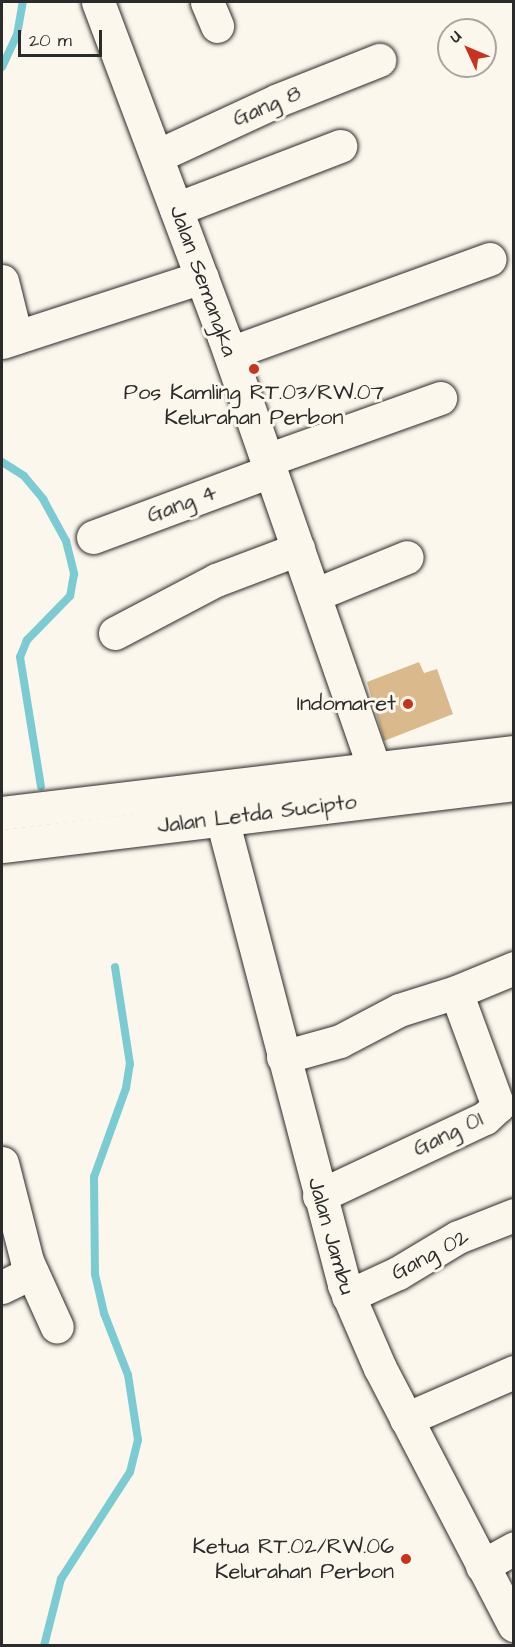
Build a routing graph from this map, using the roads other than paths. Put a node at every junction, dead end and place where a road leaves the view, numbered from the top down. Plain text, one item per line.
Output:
1 (98, 2) edge
2 (379, 60) dead end
3 (340, 146) dead end
4 (157, 156) junction
5 (176, 210) junction
6 (490, 259) dead end
7 (202, 277) junction
8 (2, 281) edge
9 (9, 339) edge
10 (230, 352) junction
11 (440, 398) dead end
12 (269, 465) junction
13 (93, 537) dead end
14 (298, 549) junction
15 (407, 558) dead end
16 (314, 596) junction
17 (115, 633) dead end
18 (513, 752) edge
19 (385, 765) junction
20 (513, 784) edge
21 (401, 797) junction
22 (2, 813) edge
23 (222, 819) junction
24 (2, 846) edge
25 (513, 968) edge
26 (456, 992) junction
27 (283, 1057) junction
28 (2, 1163) edge
29 (319, 1196) junction
30 (513, 1215) edge
31 (32, 1273) junction
32 (2, 1287) edge
33 (348, 1296) junction
34 (57, 1327) dead end
35 (513, 1372) edge
36 (406, 1419) junction
37 (513, 1548) edge
38 (482, 1566) junction
39 (513, 1626) edge

1 - 4 street, Jalan Semangka
2 - 4 street, Gang 8
3 - 5 street
4 - 5 street, Jalan Semangka
5 - 7 street, Jalan Semangka
6 - 10 street
7 - 9 street
7 - 10 street, Jalan Semangka
8 - 9 street
10 - 12 street, Jalan Semangka
11 - 12 street, Gang 4
12 - 13 street, Gang 4
12 - 14 street, Jalan Semangka
14 - 16 street, Jalan Semangka
14 - 17 street
15 - 16 street
16 - 19 street, Jalan Semangka
18 - 19 street, Jalan Letda Sucipto
19 - 21 street, Jalan Semangka
19 - 22 street, Jalan Letda Sucipto
20 - 21 street, Jalan Letda Sucipto
21 - 23 street, Jalan Letda Sucipto
23 - 24 street, Jalan Letda Sucipto
23 - 27 street, Jalan Jambu
25 - 26 street
26 - 27 street
26 - 29 street, Gang 01
27 - 29 street, Jalan Jambu
28 - 31 street
29 - 33 street, Jalan Jambu
30 - 33 street, Gang 02
31 - 32 street
31 - 34 street
33 - 36 street, Jalan Jambu
35 - 36 street
36 - 38 street, Jalan Jambu
37 - 38 street
38 - 39 street, Jalan Jambu

